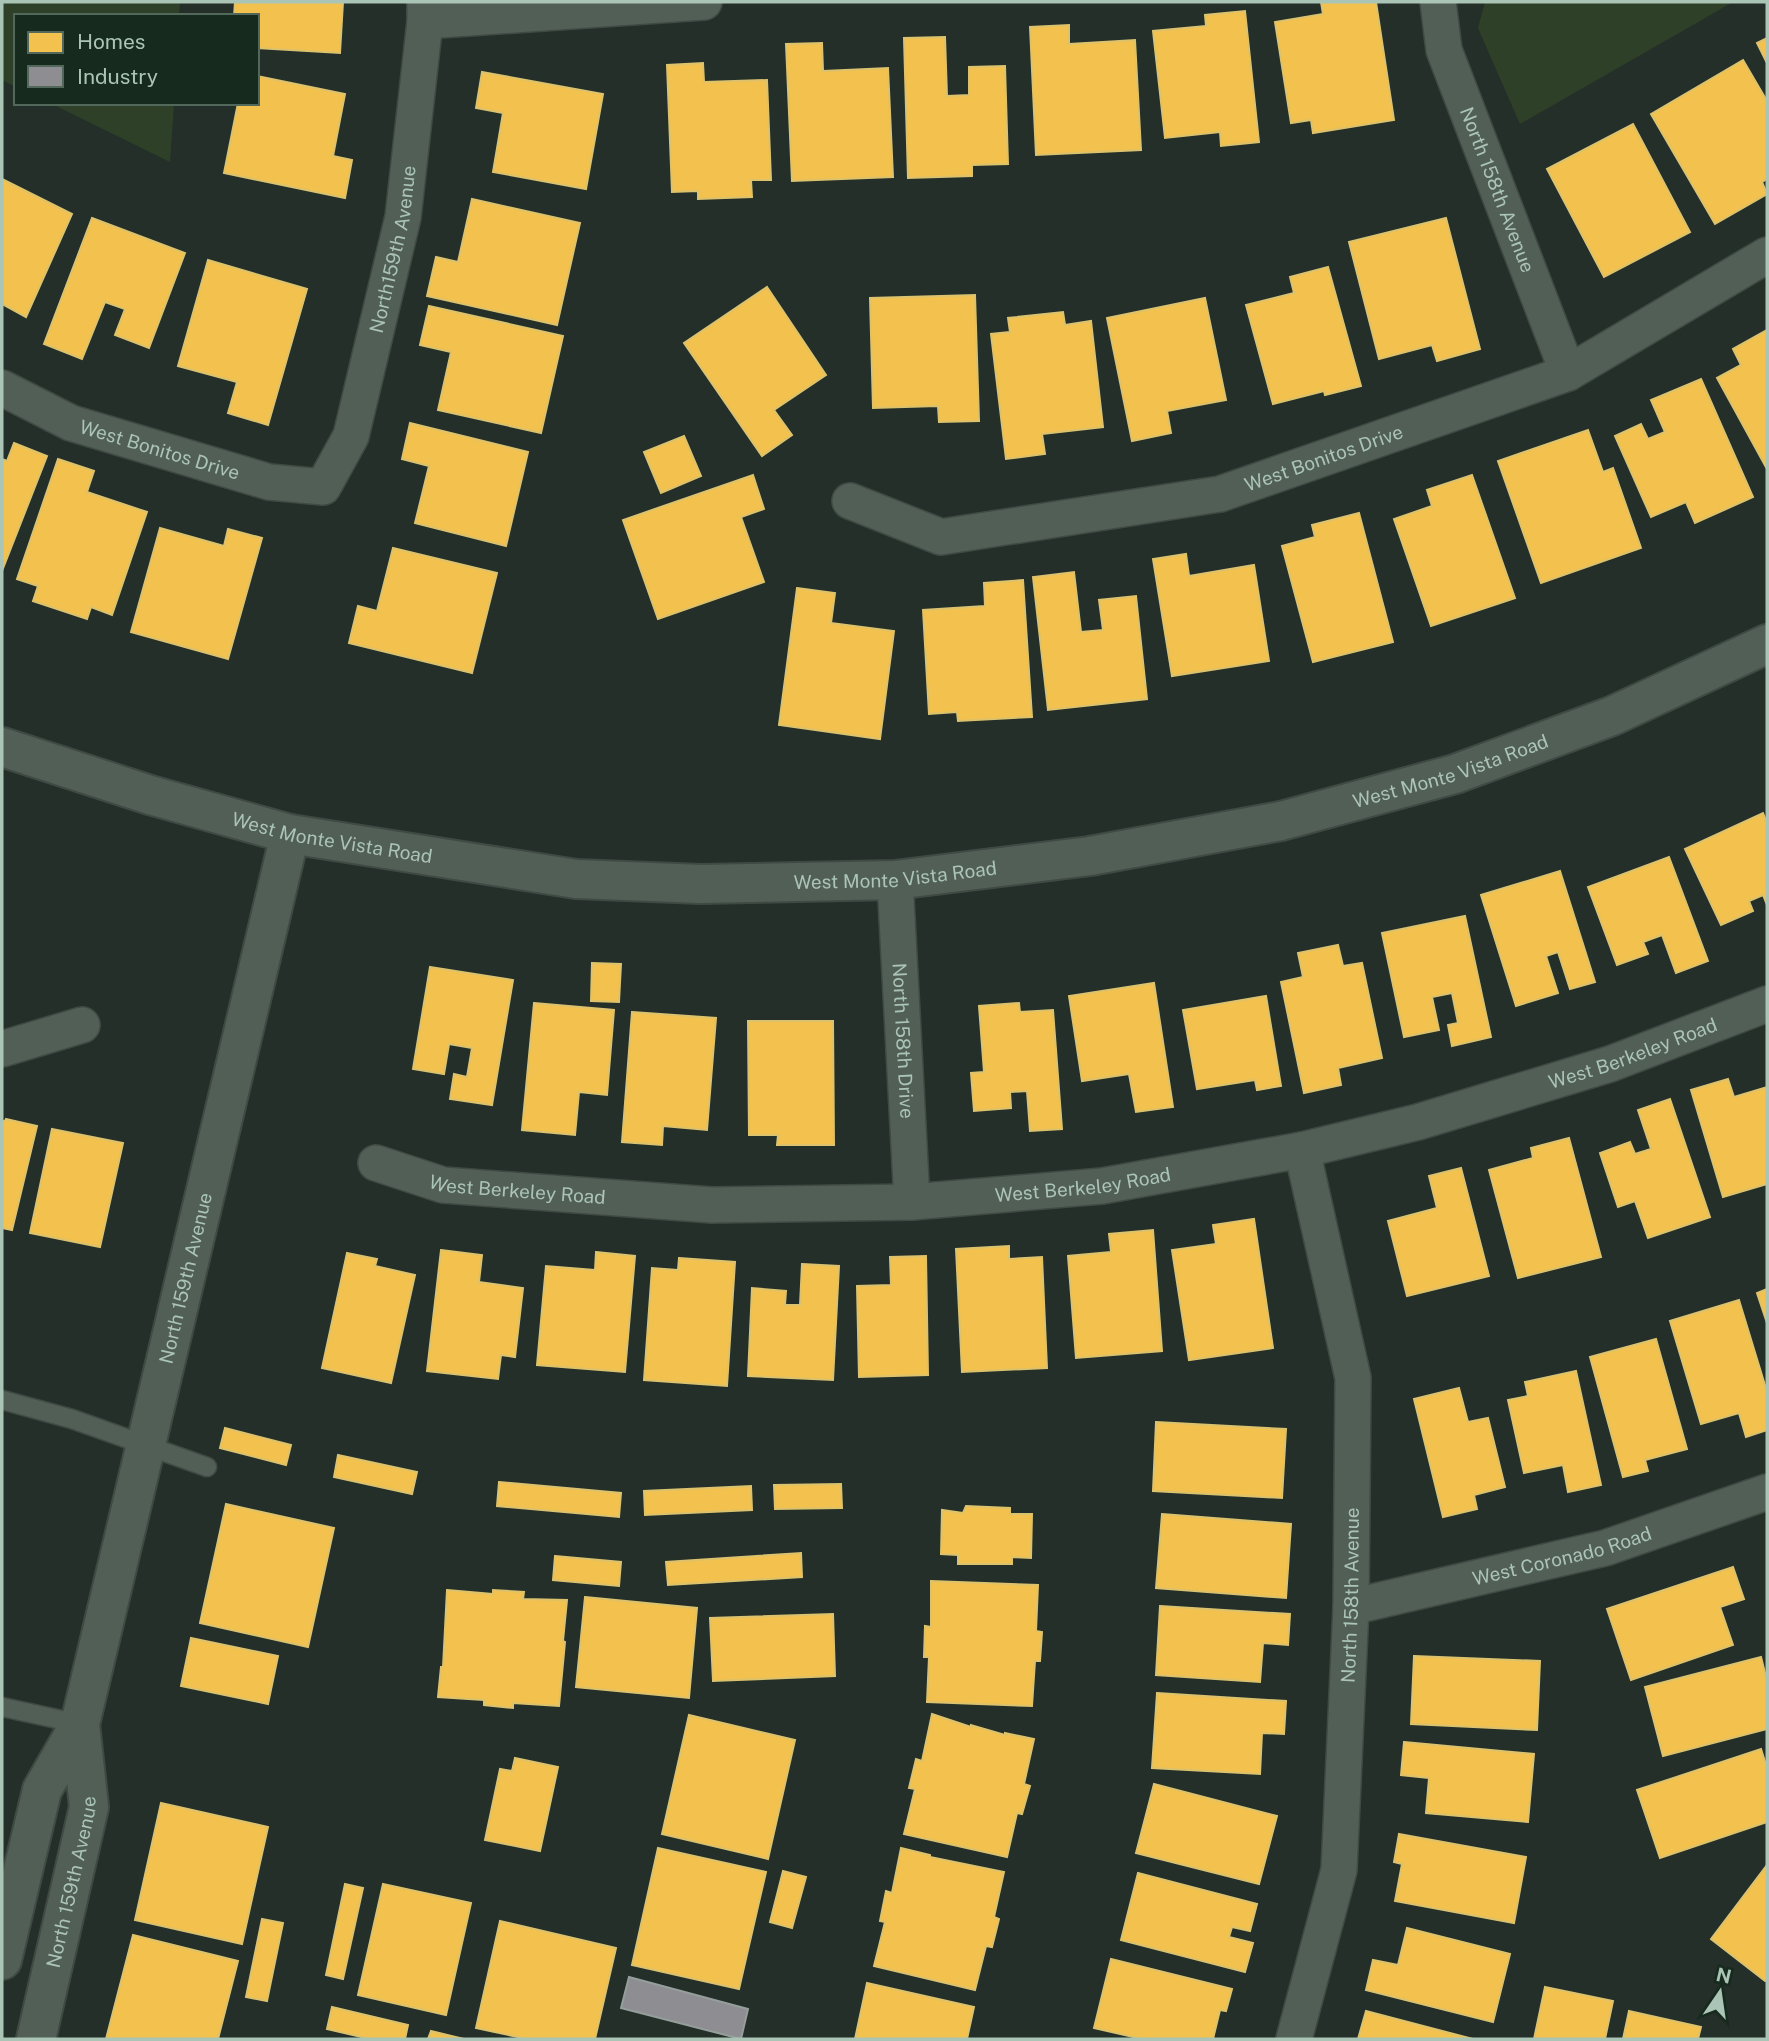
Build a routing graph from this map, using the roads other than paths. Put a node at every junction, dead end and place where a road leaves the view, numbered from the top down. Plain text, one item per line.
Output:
1 (704, 2) edge
2 (1438, 2) edge
3 (425, 12) edge
4 (1767, 255) edge
5 (1569, 373) junction
6 (2, 388) edge
7 (323, 487) joint
8 (850, 501) dead end
9 (1767, 645) edge
10 (2, 747) edge
11 (290, 834) junction
12 (895, 880) junction
13 (1767, 1004) edge
14 (82, 1025) dead end
15 (2, 1049) edge
16 (1302, 1150) junction
17 (376, 1163) dead end
18 (912, 1202) junction
19 (2, 1400) edge
20 (145, 1444) junction
21 (207, 1467) dead end
22 (1767, 1492) edge
23 (1351, 1606) junction
24 (2, 1707) edge
25 (80, 1724) junction
26 (2, 1960) edge
27 (36, 2039) edge
28 (1294, 2039) edge

1 - 3 street
2 - 5 street, North 158th Avenue
3 - 7 street, North159th Avenue
4 - 5 street, West Bonitos Drive
5 - 8 street, West Bonitos Drive
6 - 7 street, West Bonitos Drive
9 - 12 street, West Monte Vista Road
10 - 11 street, West Monte Vista Road
11 - 12 street, West Monte Vista Road
11 - 20 street, North 159th Avenue
12 - 18 street, North 158th Drive
13 - 16 street, West Berkeley Road
14 - 15 street
16 - 18 street, West Berkeley Road
16 - 23 street, North 158th Avenue
17 - 18 street, West Berkeley Road
19 - 20 lane
20 - 21 lane
20 - 25 street, North 159th Avenue
22 - 23 street, West Coronado Road
23 - 28 street, North 158th Avenue
24 - 25 lane
25 - 26 street, North 159th Avenue
25 - 27 street, North 159th Avenue

